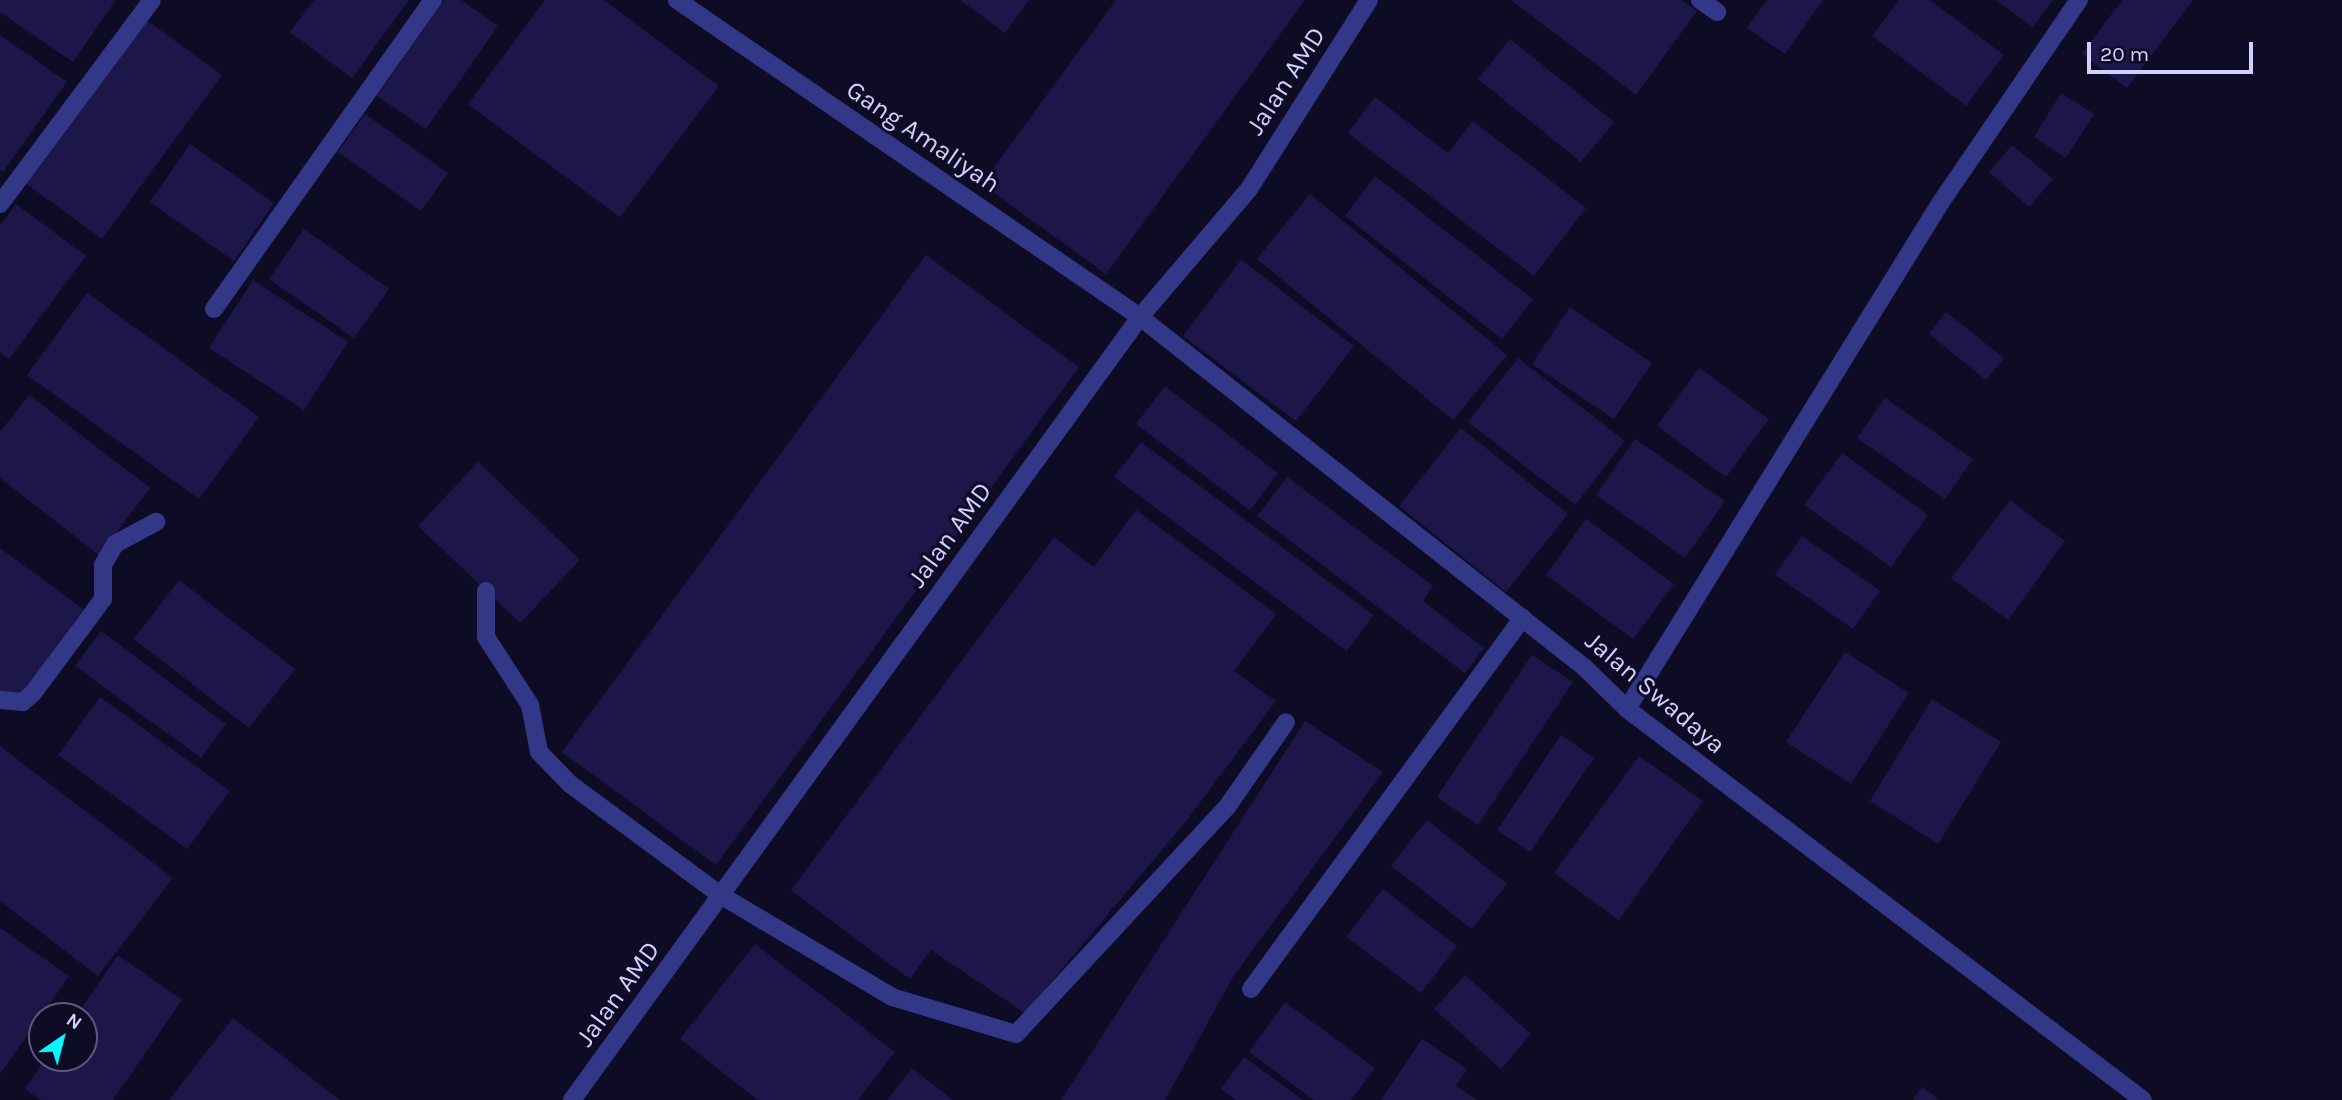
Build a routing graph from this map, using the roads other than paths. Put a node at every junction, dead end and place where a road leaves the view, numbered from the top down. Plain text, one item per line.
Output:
1 (152, 0) edge
2 (433, 0) edge
3 (677, 0) edge
4 (1369, 0) edge
5 (1700, 0) edge
6 (2079, 0) edge
7 (1717, 12) dead end
8 (7, 183) edge
9 (0, 204) edge
10 (214, 309) dead end
11 (1140, 317) junction
12 (156, 522) dead end
13 (486, 591) dead end
14 (1523, 618) junction
15 (0, 700) edge
16 (1628, 709) junction
17 (1286, 722) dead end
18 (722, 896) junction
19 (1251, 989) dead end
20 (572, 1100) edge
21 (2143, 1100) edge

1 - 8 street
2 - 10 street
3 - 11 street, Gang Amaliyah
4 - 11 street, Jalan AMD
5 - 7 street
6 - 16 street
8 - 9 street
11 - 14 street, Jalan Swadaya
11 - 18 street, Jalan AMD
12 - 15 street
13 - 18 street
14 - 16 street, Jalan Swadaya
14 - 19 street
16 - 21 street, Jalan Swadaya
17 - 18 street
18 - 20 street, Jalan AMD

